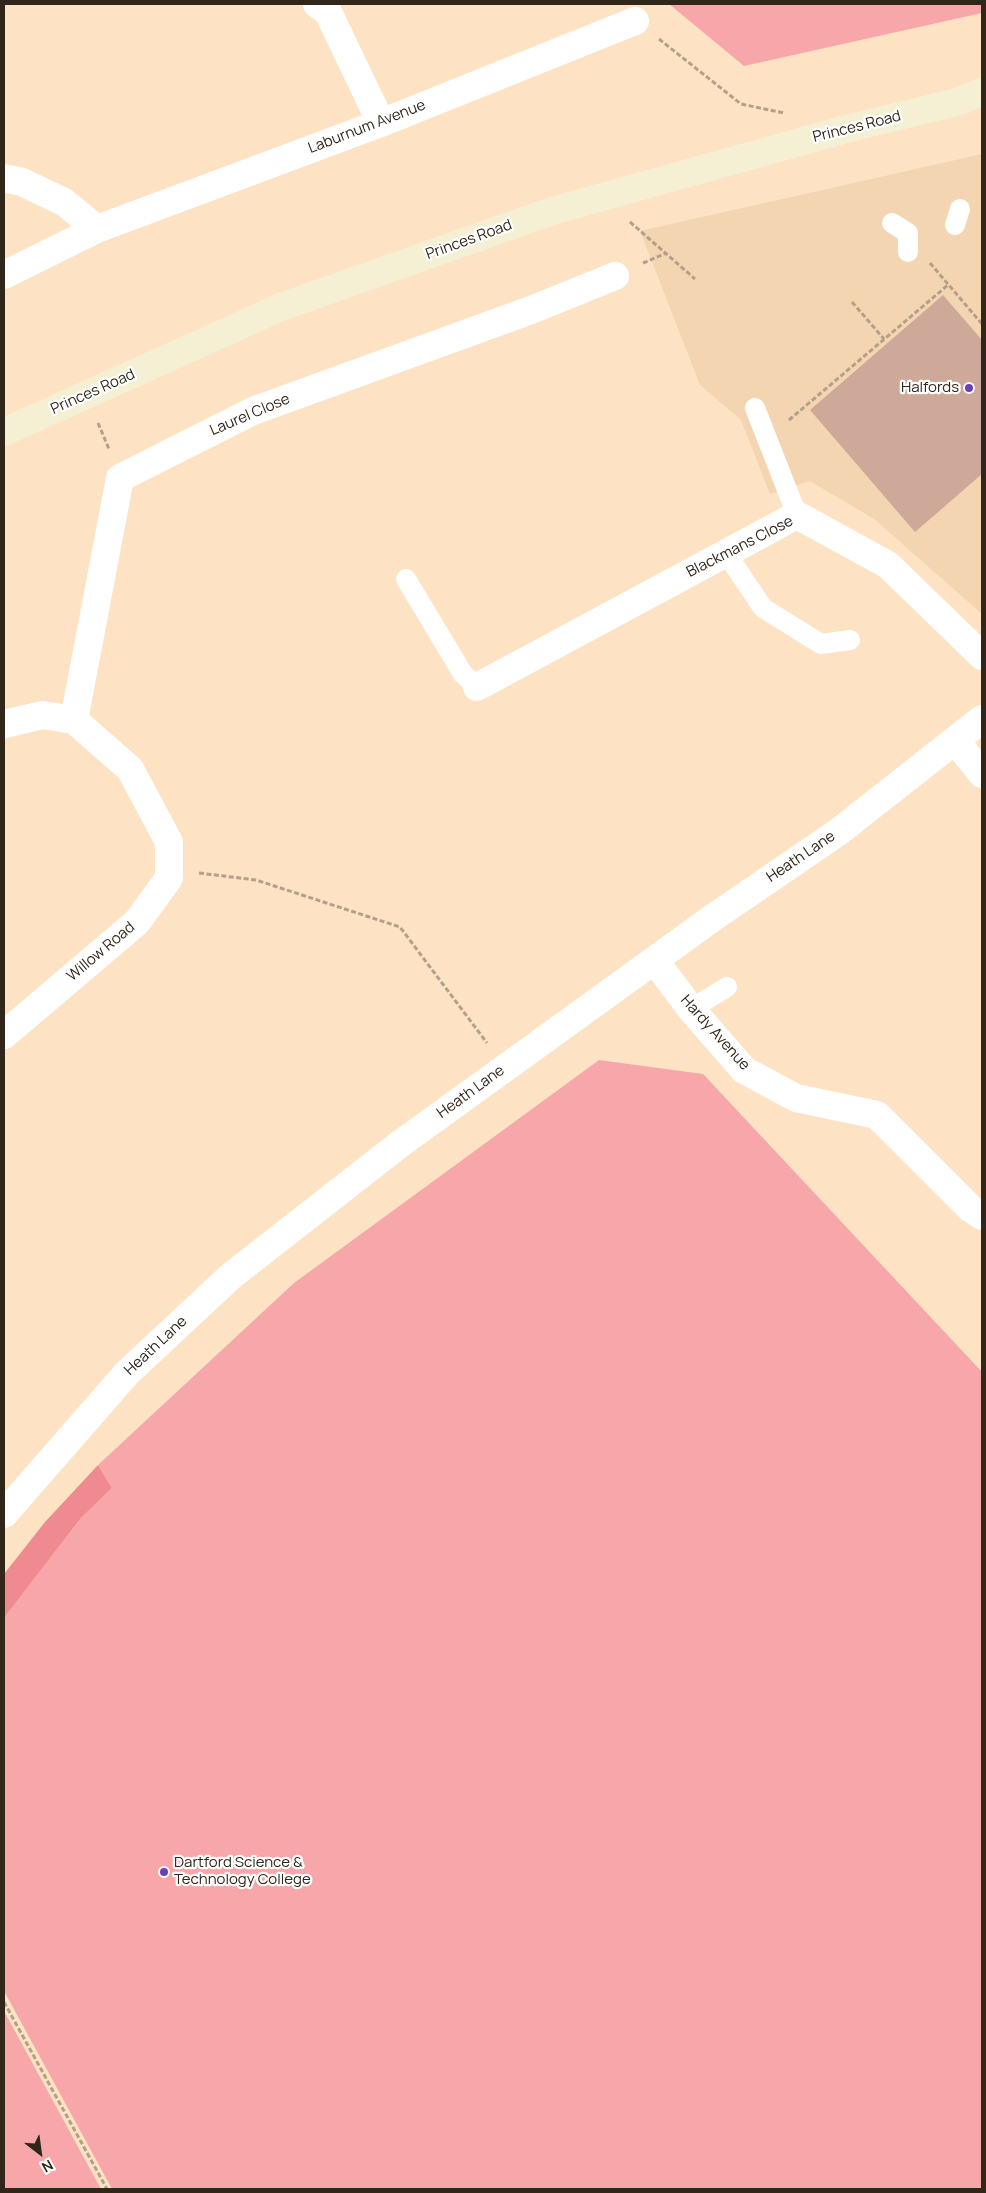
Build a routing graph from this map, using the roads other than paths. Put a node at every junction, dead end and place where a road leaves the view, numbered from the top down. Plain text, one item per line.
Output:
1 (316, 4) edge
2 (635, 20) road end
3 (982, 92) edge
4 (982, 101) edge
5 (953, 103) junction
6 (380, 123) junction
7 (4, 178) edge
8 (892, 223) dead end
9 (97, 230) junction
10 (908, 252) dead end
11 (4, 275) edge
12 (615, 276) dead end
13 (755, 408) dead end
14 (4, 432) edge
15 (797, 515) junction
16 (726, 553) junction
17 (406, 579) dead end
18 (850, 640) dead end
19 (982, 656) edge
20 (477, 687) joint
21 (982, 719) edge
22 (74, 720) junction
23 (4, 724) edge
24 (955, 740) junction
25 (982, 774) edge
26 (655, 961) junction
27 (727, 987) dead end
28 (692, 1009) junction
29 (4, 1035) edge
30 (982, 1216) edge
31 (4, 1514) edge

1 - 6 street
2 - 6 street, Laburnum Avenue
3 - 5 main road, Princes Road
4 - 5 main road, Princes Road
5 - 14 main road, Princes Road
6 - 9 street, Laburnum Avenue
7 - 9 street
8 - 10 lane
9 - 11 street, Laburnum Avenue
12 - 22 street, Laurel Close
13 - 15 lane
15 - 16 street, Blackmans Close
15 - 19 street, Blackmans Close
16 - 18 lane
16 - 20 street, Blackmans Close
17 - 20 lane
21 - 24 street, Heath Lane
22 - 23 street
22 - 29 street, Willow Road
24 - 25 street
24 - 26 street, Heath Lane
26 - 28 street, Hardy Avenue
26 - 31 street, Heath Lane
27 - 28 lane
28 - 30 street, Hardy Avenue

